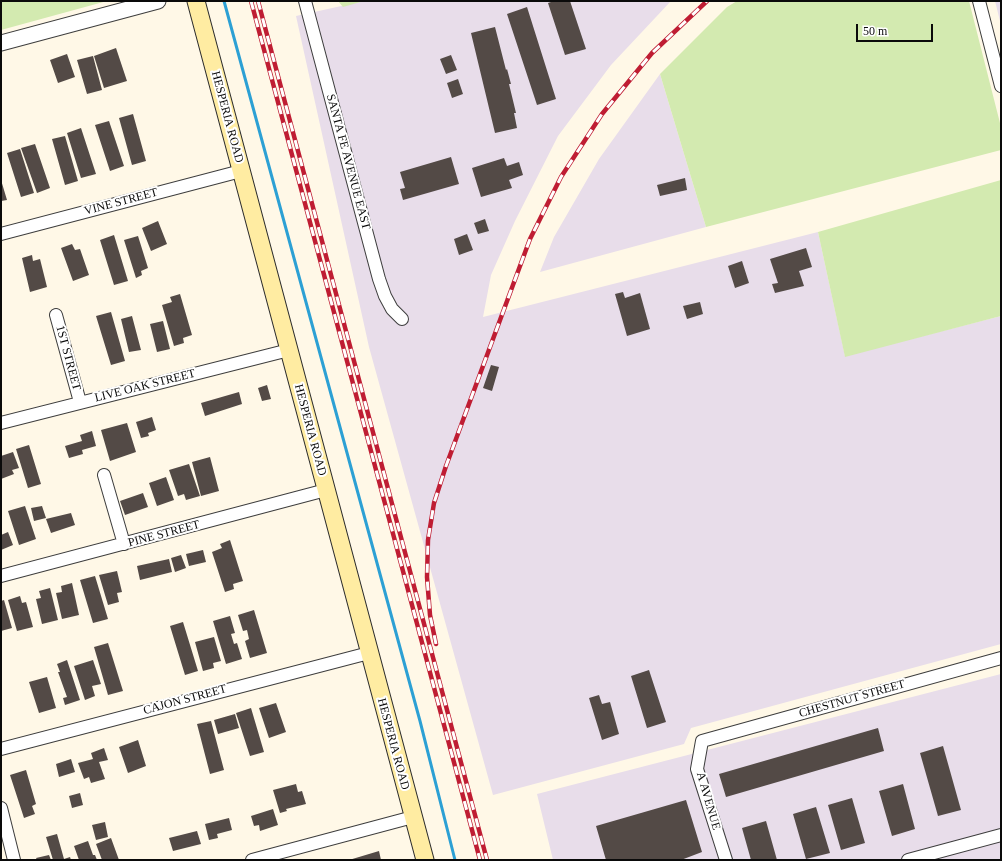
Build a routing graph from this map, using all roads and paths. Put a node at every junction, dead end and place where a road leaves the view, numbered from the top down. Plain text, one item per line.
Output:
1 (158, 1) edge
2 (196, 1) edge
3 (305, 1) edge
4 (979, 1) edge
5 (1, 43) edge
6 (1001, 86) edge
7 (241, 171) junction
8 (1, 234) edge
9 (56, 315) dead end
10 (402, 318) dead end
11 (289, 350) junction
12 (80, 402) junction
13 (1, 423) edge
14 (104, 475) dead end
15 (326, 490) junction
16 (124, 544) junction
17 (1, 576) edge
18 (369, 653) junction
19 (1001, 658) edge
20 (702, 741) joint
21 (1, 749) edge
22 (1, 808) edge
23 (413, 817) junction
24 (1001, 836) edge
25 (942, 856) edge
26 (14, 860) edge
27 (252, 860) edge
28 (424, 860) edge
29 (726, 860) edge
30 (908, 860) edge

1 - 5 street
2 - 7 main road, HESPERIA ROAD
3 - 10 street, SANTA FE AVENUE EAST
4 - 6 street
7 - 8 street, VINE STREET
7 - 11 main road, HESPERIA ROAD
9 - 12 street, 1ST STREET
11 - 12 street, LIVE OAK STREET
11 - 15 main road, HESPERIA ROAD
12 - 13 street, LIVE OAK STREET
14 - 16 street
15 - 16 street, PINE STREET
15 - 18 main road, HESPERIA ROAD
16 - 17 street, PINE STREET
18 - 21 street, CAJON STREET
18 - 23 main road, HESPERIA ROAD
19 - 20 street, CHESTNUT STREET
20 - 29 street, A AVENUE
22 - 26 street
23 - 27 street
23 - 28 main road, HESPERIA ROAD
24 - 25 street
25 - 30 street

